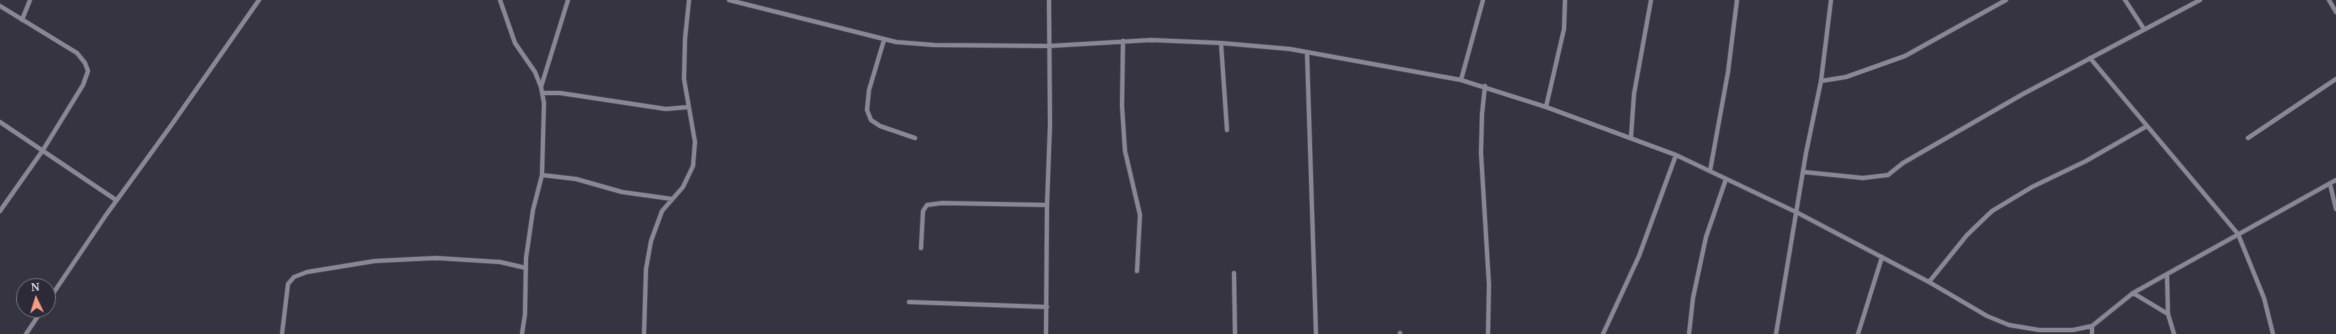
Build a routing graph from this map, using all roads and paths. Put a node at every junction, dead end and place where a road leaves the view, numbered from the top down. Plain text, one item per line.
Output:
1 (30, 0) edge
2 (259, 0) edge
3 (500, 0) edge
4 (568, 0) edge
5 (689, 0) edge
6 (729, 0) edge
7 (1049, 0) edge
8 (1483, 0) edge
9 (1565, 0) edge
10 (1651, 0) edge
11 (1737, 0) edge
12 (1831, 0) edge
13 (2006, 0) edge
14 (2125, 0) edge
15 (2200, 0) edge
16 (2329, 0) edge
17 (0, 6) edge
18 (2336, 12) edge
19 (22, 20) junction
20 (2144, 29) junction
21 (884, 40) junction
22 (1123, 41) junction
23 (1221, 44) junction
24 (1049, 46) junction
25 (1307, 52) junction
26 (2090, 58) junction
27 (2336, 79) edge
28 (1461, 80) junction
29 (1821, 81) junction
30 (1486, 86) junction
31 (541, 87) junction
32 (542, 93) junction
33 (689, 107) junction
34 (1546, 107) junction
35 (0, 122) edge
36 (2147, 126) junction
37 (1227, 130) dead end
38 (1630, 137) junction
39 (915, 138) dead end
40 (2248, 138) dead end
41 (42, 150) junction
42 (1676, 155) junction
43 (1710, 171) junction
44 (1804, 172) junction
45 (542, 175) junction
46 (1726, 179) junction
47 (2336, 180) edge
48 (2330, 184) junction
49 (672, 199) junction
50 (116, 200) junction
51 (1047, 205) junction
52 (2336, 209) edge
53 (0, 211) edge
54 (1798, 213) junction
55 (2238, 234) junction
56 (921, 248) dead end
57 (1882, 257) junction
58 (526, 268) junction
59 (1137, 271) dead end
60 (1234, 273) dead end
61 (2167, 274) junction
62 (1929, 282) junction
63 (56, 289) edge
64 (2133, 294) junction
65 (910, 302) dead end
66 (1047, 306) junction
67 (2168, 314) junction
68 (37, 318) edge
69 (2092, 326) junction
70 (26, 334) edge
71 (282, 334) edge
72 (522, 334) edge
73 (644, 334) edge
74 (1046, 334) edge
75 (1235, 334) edge
76 (1316, 334) edge
77 (1488, 334) edge
78 (1604, 334) edge
79 (1689, 334) edge
80 (1776, 334) edge
81 (1858, 334) edge
82 (2092, 334) edge
83 (2174, 334) edge
84 (2273, 334) edge

1 - 19 street
2 - 50 street
3 - 31 street
4 - 31 street
5 - 33 street
6 - 21 street
7 - 24 street
8 - 28 street
9 - 34 street
10 - 38 street
11 - 43 street
12 - 29 street
13 - 29 street
14 - 20 street
15 - 20 street
16 - 18 street
17 - 19 street
19 - 41 street
20 - 26 street
21 - 24 street
21 - 39 street
22 - 23 street
22 - 24 street
22 - 59 street
23 - 25 street
23 - 37 street
24 - 51 street
25 - 28 street
25 - 76 street
26 - 36 street
26 - 44 street
27 - 40 street
28 - 30 street
29 - 44 street
30 - 34 street
30 - 77 street
31 - 32 street
32 - 33 street
32 - 45 street
33 - 49 street
34 - 38 street
35 - 41 street
36 - 55 street
36 - 62 street
38 - 42 street
41 - 50 street
41 - 53 street
42 - 43 street
42 - 78 street
43 - 46 street
44 - 54 street
45 - 49 street
45 - 58 street
46 - 54 street
46 - 79 street
47 - 48 street
48 - 52 street
48 - 55 street
49 - 73 street
50 - 63 street
51 - 56 street
51 - 66 street
54 - 57 street
54 - 80 street
55 - 61 street
55 - 84 street
57 - 62 street
57 - 81 street
58 - 71 street
58 - 72 street
60 - 75 street
61 - 64 street
61 - 67 street
62 - 69 street
64 - 67 street
64 - 69 street
65 - 66 street
66 - 74 street
67 - 83 street
68 - 70 street
69 - 82 street

